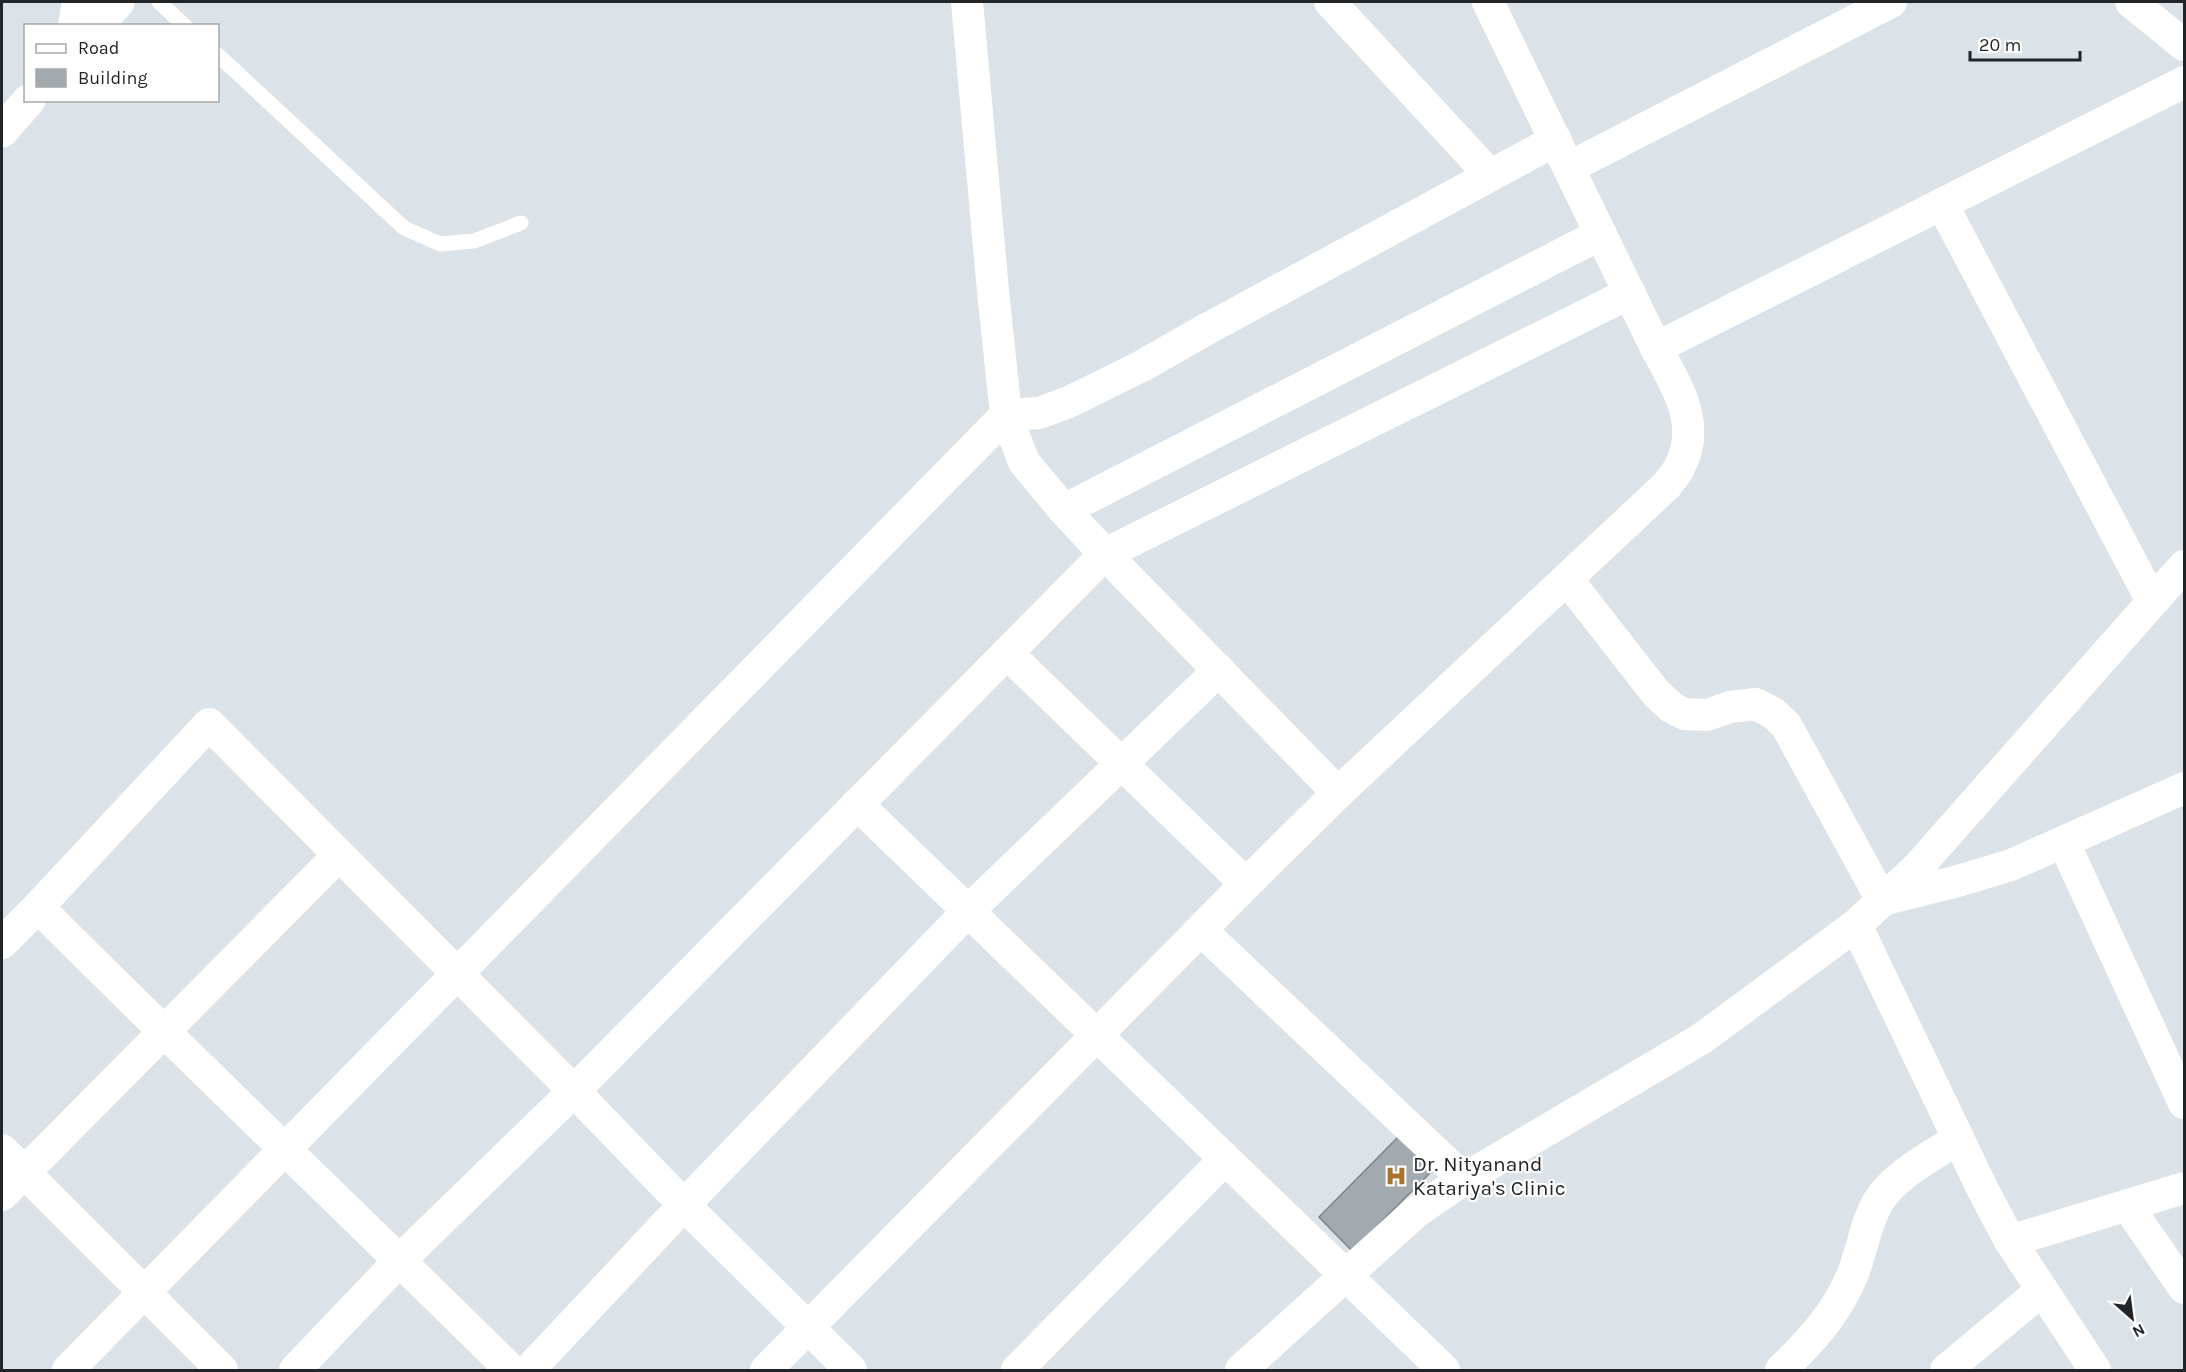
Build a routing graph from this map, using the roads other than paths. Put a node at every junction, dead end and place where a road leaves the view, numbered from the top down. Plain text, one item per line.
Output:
1 (78, 2) edge
2 (118, 2) edge
3 (159, 2) edge
4 (967, 2) edge
5 (1330, 2) edge
6 (1488, 2) edge
7 (1891, 2) edge
8 (2131, 2) edge
9 (74, 24) edge
10 (98, 24) edge
11 (183, 24) edge
12 (2184, 45) edge
13 (219, 56) edge
14 (2184, 82) edge
15 (27, 102) edge
16 (2, 131) edge
17 (1556, 140) junction
18 (1570, 168) junction
19 (1490, 175) junction
20 (1942, 204) junction
21 (521, 223) dead end
22 (1601, 234) junction
23 (1630, 293) junction
24 (1656, 348) junction
25 (1006, 416) junction
26 (1064, 510) junction
27 (1105, 554) junction
28 (2184, 566) edge
29 (1567, 579) junction
30 (2152, 601) junction
31 (1007, 653) junction
32 (1219, 670) junction
33 (1122, 764) junction
34 (2184, 788) edge
35 (1338, 793) junction
36 (857, 804) junction
37 (2064, 843) junction
38 (339, 855) junction
39 (1246, 884) junction
40 (1882, 900) junction
41 (38, 907) junction
42 (968, 911) junction
43 (1856, 925) junction
44 (1202, 931) junction
45 (2, 943) edge
46 (457, 974) junction
47 (164, 1033) junction
48 (1097, 1037) junction
49 (574, 1091) junction
50 (2184, 1103) edge
51 (1958, 1139) junction
52 (2, 1150) edge
53 (284, 1150) junction
54 (1225, 1159) junction
55 (24, 1173) junction
56 (1464, 1179) junction
57 (2184, 1188) edge
58 (2, 1195) edge
59 (684, 1205) junction
60 (2127, 1205) junction
61 (2010, 1241) junction
62 (400, 1260) junction
63 (1346, 1274) junction
64 (2184, 1288) edge
65 (2042, 1290) junction
66 (145, 1292) junction
67 (808, 1327) junction
68 (68, 1371) edge
69 (222, 1371) edge
70 (296, 1371) edge
71 (511, 1371) edge
72 (529, 1371) edge
73 (766, 1371) edge
74 (851, 1371) edge
75 (1017, 1371) edge
76 (1241, 1371) edge
77 (1444, 1371) edge
78 (1780, 1371) edge
79 (1946, 1371) edge
80 (2095, 1371) edge

1 - 9 street
2 - 10 street
3 - 11 lane
4 - 25 street
5 - 19 street
6 - 17 street
7 - 18 street
8 - 12 street
13 - 21 lane
14 - 20 street
15 - 16 street
17 - 18 street
17 - 19 street
18 - 22 street
19 - 25 street
20 - 24 street
20 - 30 street
22 - 23 street
22 - 26 street
23 - 24 street
23 - 27 street
24 - 29 street
25 - 26 street
25 - 46 street
26 - 27 street
27 - 31 street
27 - 32 street
28 - 30 street
29 - 35 street
29 - 40 street
30 - 40 street
31 - 33 street
31 - 36 street
32 - 33 street
32 - 35 street
33 - 39 street
33 - 42 street
34 - 37 street
35 - 39 street
36 - 42 street
36 - 49 street
37 - 40 street
37 - 50 street
38 - 41 street
38 - 46 street
38 - 47 street
39 - 44 street
40 - 43 street
41 - 45 street
41 - 47 street
42 - 48 street
42 - 59 street
43 - 51 street
43 - 56 street
44 - 48 street
44 - 56 street
46 - 49 street
46 - 53 street
47 - 53 street
47 - 55 street
48 - 54 street
48 - 67 street
49 - 59 street
49 - 62 street
51 - 61 street
51 - 78 street
52 - 55 street
53 - 62 street
53 - 66 street
54 - 63 street
54 - 75 street
55 - 58 street
55 - 66 street
56 - 63 street
57 - 60 street
59 - 67 street
59 - 72 street
60 - 61 street
60 - 64 street
61 - 65 street
62 - 70 street
62 - 71 street
63 - 76 street
63 - 77 street
65 - 79 street
65 - 80 street
66 - 68 street
66 - 69 street
67 - 73 street
67 - 74 street

